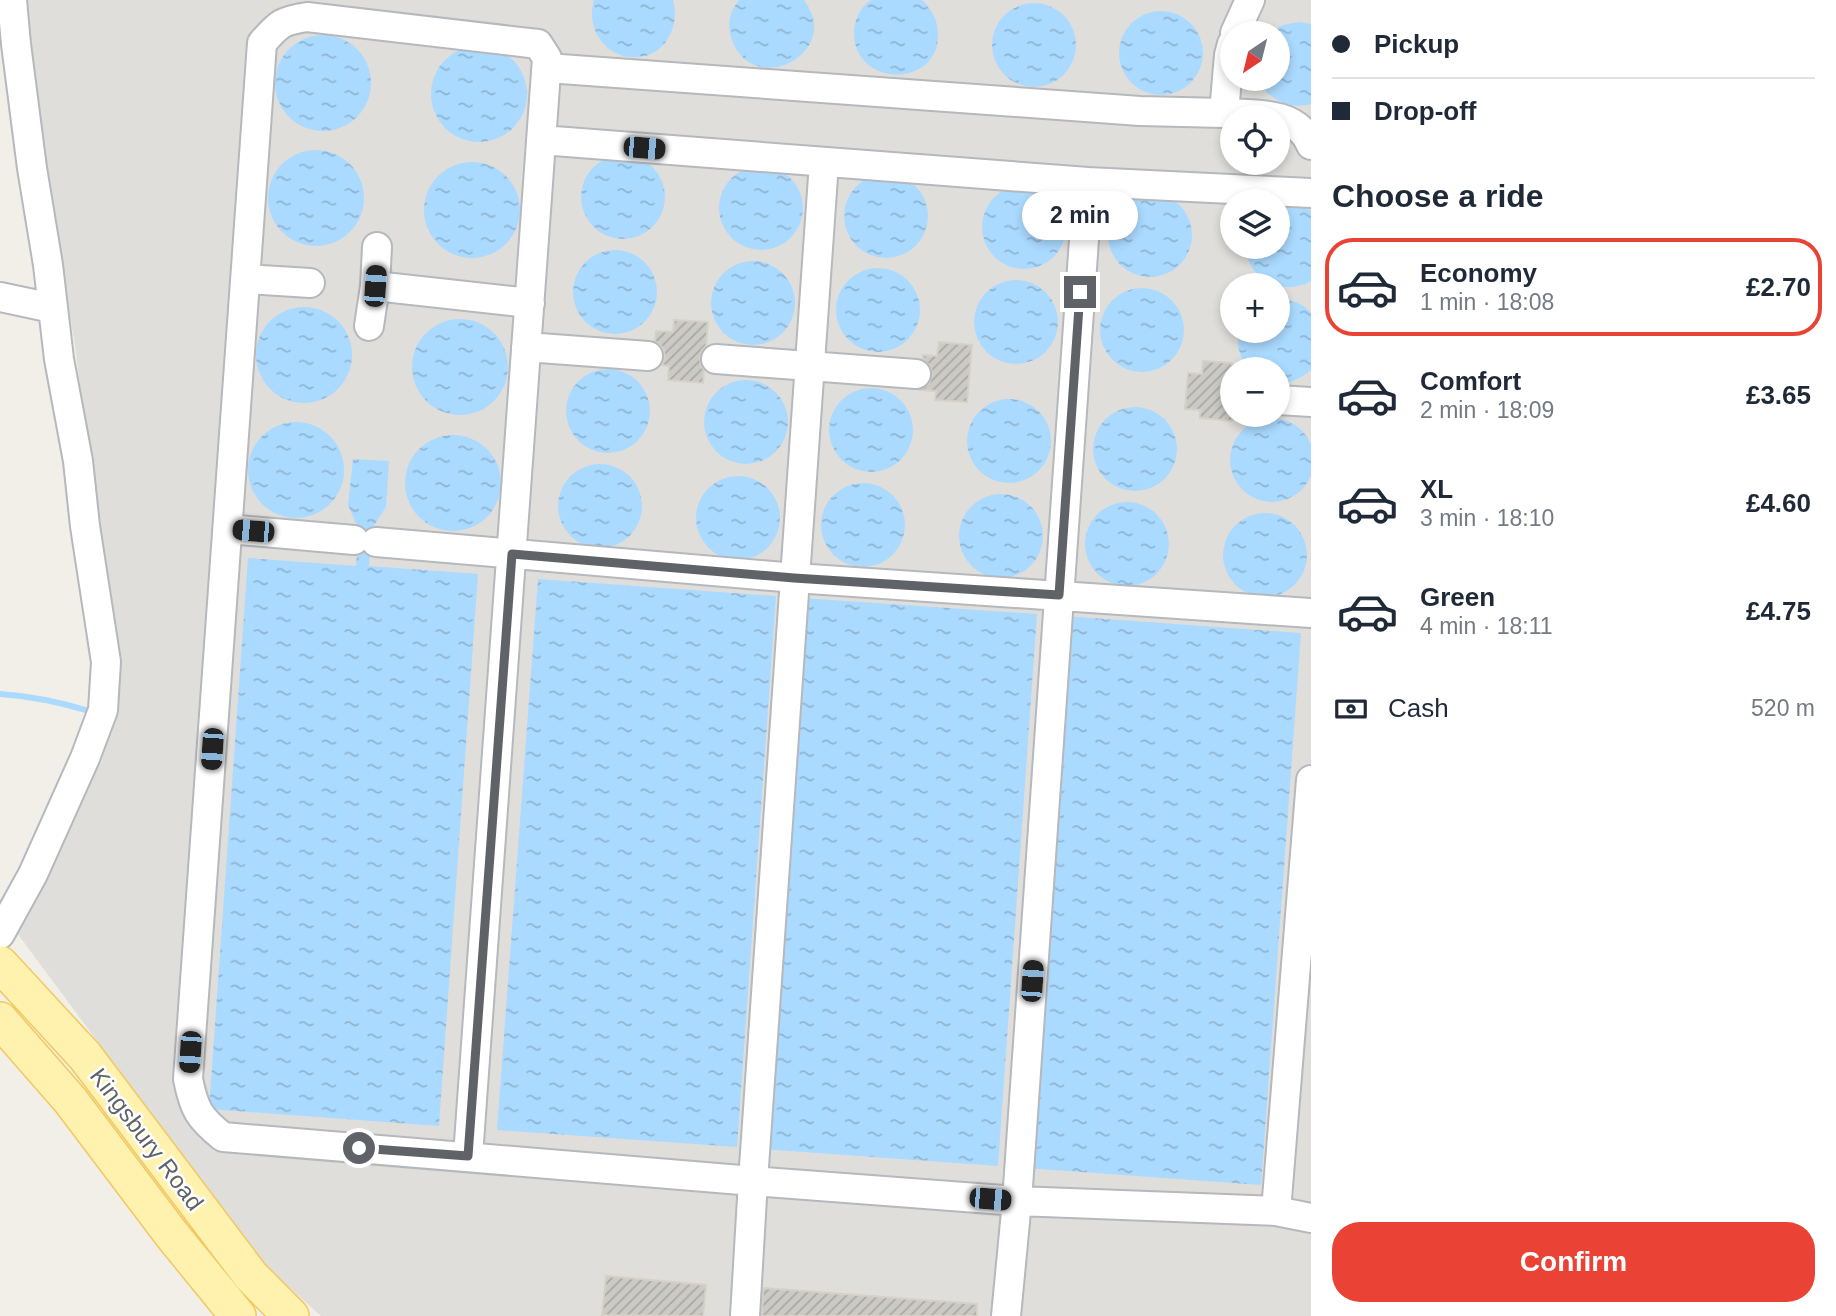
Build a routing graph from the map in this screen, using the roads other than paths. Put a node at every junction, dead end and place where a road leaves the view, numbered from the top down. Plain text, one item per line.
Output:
1 (12, 0) edge
2 (1250, 0) edge
3 (1240, 21) edge
4 (547, 68) junction
5 (1220, 113) edge
6 (1290, 122) edge
7 (541, 140) junction
8 (1311, 145) edge
9 (824, 162) junction
10 (1088, 182) junction
11 (1310, 189) edge
12 (377, 247) dead end
13 (246, 279) junction
14 (310, 283) dead end
15 (375, 286) junction
16 (0, 297) edge
17 (530, 303) junction
18 (52, 308) junction
19 (369, 327) dead end
20 (526, 347) junction
21 (648, 356) dead end
22 (716, 360) dead end
23 (809, 366) junction
24 (916, 374) dead end
25 (1290, 401) edge
26 (1311, 402) edge
27 (228, 529) junction
28 (512, 554) junction
29 (794, 578) junction
30 (1059, 595) junction
31 (1311, 613) edge
32 (1311, 780) edge
33 (0, 934) edge
34 (0, 964) edge
35 (0, 1020) edge
36 (468, 1156) junction
37 (753, 1181) junction
38 (1017, 1201) junction
39 (1276, 1211) junction
40 (1311, 1218) edge
41 (238, 1316) edge
42 (291, 1316) edge
43 (745, 1316) edge
44 (1006, 1316) edge

1 - 18 lane
2 - 3 lane
4 - 5 lane
4 - 7 lane
4 - 13 lane
6 - 8 lane
7 - 9 lane
7 - 17 lane
9 - 10 lane
9 - 23 lane
10 - 11 lane
10 - 30 lane
12 - 15 lane
13 - 14 lane
13 - 27 lane
15 - 17 lane
15 - 19 lane
16 - 18 lane
17 - 20 lane
18 - 33 lane
20 - 21 lane
20 - 28 lane
22 - 23 lane
23 - 24 lane
23 - 29 lane
25 - 26 lane
27 - 28 lane
27 - 36 lane
28 - 29 lane
28 - 36 lane
29 - 30 lane
29 - 37 lane
30 - 31 lane
30 - 38 lane
32 - 39 lane
34 - 42 main road, Kingsbury Road
35 - 41 main road, Kingsbury Road
36 - 37 lane
37 - 38 lane
37 - 43 lane
38 - 39 lane
38 - 44 lane
39 - 40 lane

